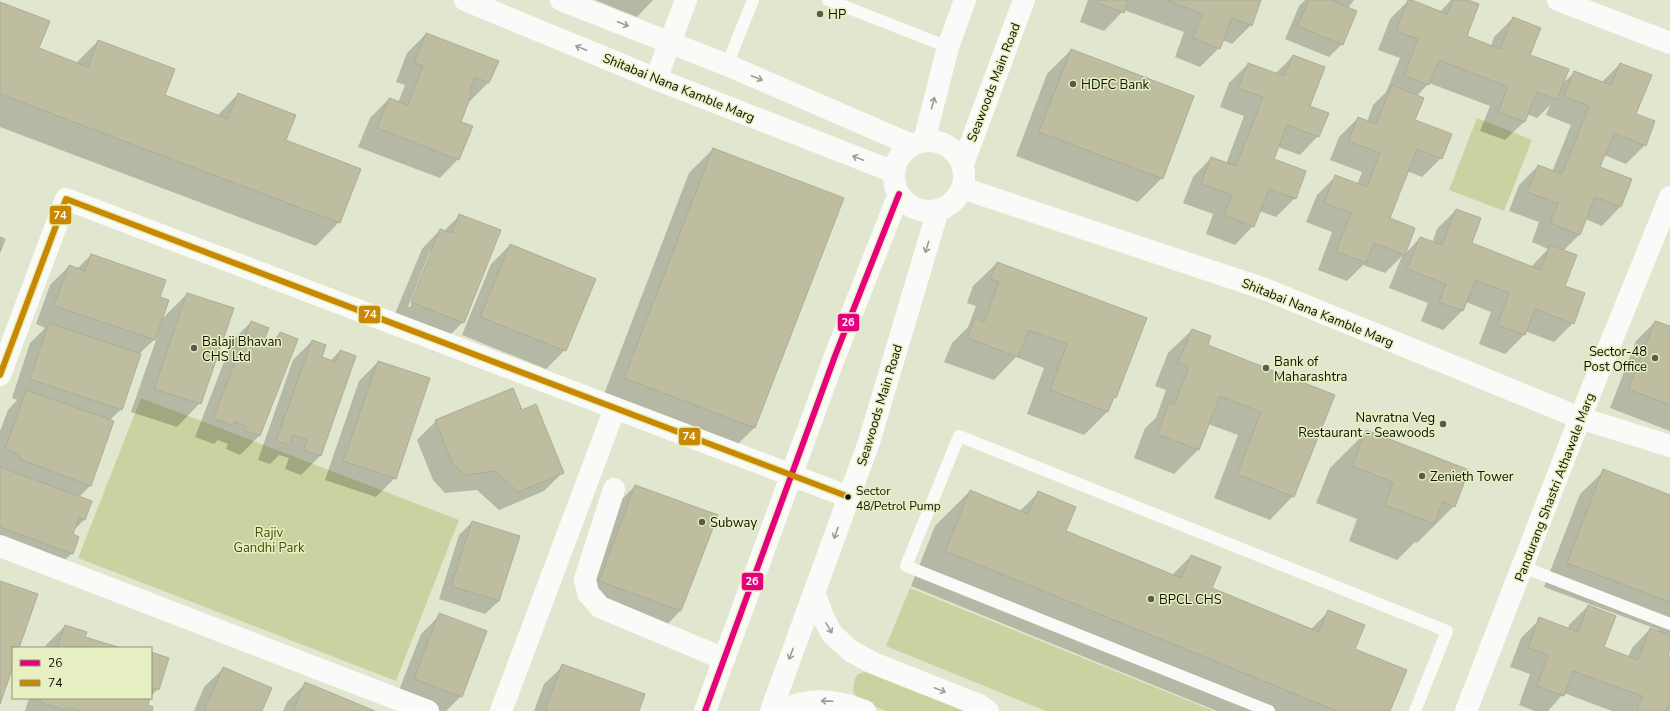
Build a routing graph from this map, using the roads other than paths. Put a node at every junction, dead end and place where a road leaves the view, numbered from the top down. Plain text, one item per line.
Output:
1 (465, 0) edge
2 (561, 0) edge
3 (686, 0) edge
4 (753, 0) edge
5 (828, 0) edge
6 (965, 0) edge
7 (1024, 0) edge
8 (1558, 0) edge
9 (670, 42) junction
10 (1670, 42) edge
11 (948, 48) junction
12 (727, 65) junction
13 (656, 78) junction
14 (918, 143) junction
15 (962, 164) junction
16 (894, 172) junction
17 (962, 188) junction
18 (899, 194) junction
19 (1670, 197) edge
20 (938, 210) junction
21 (0, 375) edge
22 (614, 408) junction
23 (1580, 418) junction
24 (1670, 446) edge
25 (791, 475) junction
26 (614, 489) dead end
27 (849, 497) junction
28 (0, 546) edge
29 (1523, 567) junction
30 (814, 592) junction
31 (1670, 624) edge
32 (724, 659) junction
33 (428, 711) edge
34 (501, 711) edge
35 (705, 711) edge
36 (771, 711) edge
37 (781, 711) edge
38 (865, 711) edge
39 (988, 711) edge
40 (1269, 711) edge
41 (1415, 711) edge
42 (1466, 711) edge

13 -> 1 street, Shitabai Nana Kamble Marg
2 -> 9 street
3 - 9 street
4 - 12 lane
5 - 11 lane
6 - 11 street
7 - 15 street, Seawoods Main Road
8 - 10 street
9 - 12 street
9 - 13 street
14 -> 11 street
12 -> 14 street
16 -> 13 street, Shitabai Nana Kamble Marg
14 - 15 street
14 - 16 street
15 - 17 street
16 - 18 street
17 - 20 street
17 - 23 street, Shitabai Nana Kamble Marg
18 - 20 street
18 - 25 street
19 - 23 street, Pandurang Shastri Athawale Marg
20 -> 27 street, Seawoods Main Road
21 - 22 street
22 - 25 street
22 - 34 street
23 - 24 street, Shitabai Nana Kamble Marg
23 - 29 street, Pandurang Shastri Athawale Marg
25 - 27 street
25 - 32 street
26 - 32 street
27 -> 30 street, Seawoods Main Road
28 - 33 street
29 - 31 lane
29 - 42 street, Pandurang Shastri Athawale Marg
30 -> 36 street, Seawoods Main Road
30 -> 39 street
32 - 35 street
38 -> 37 street
40 - 41 lane

